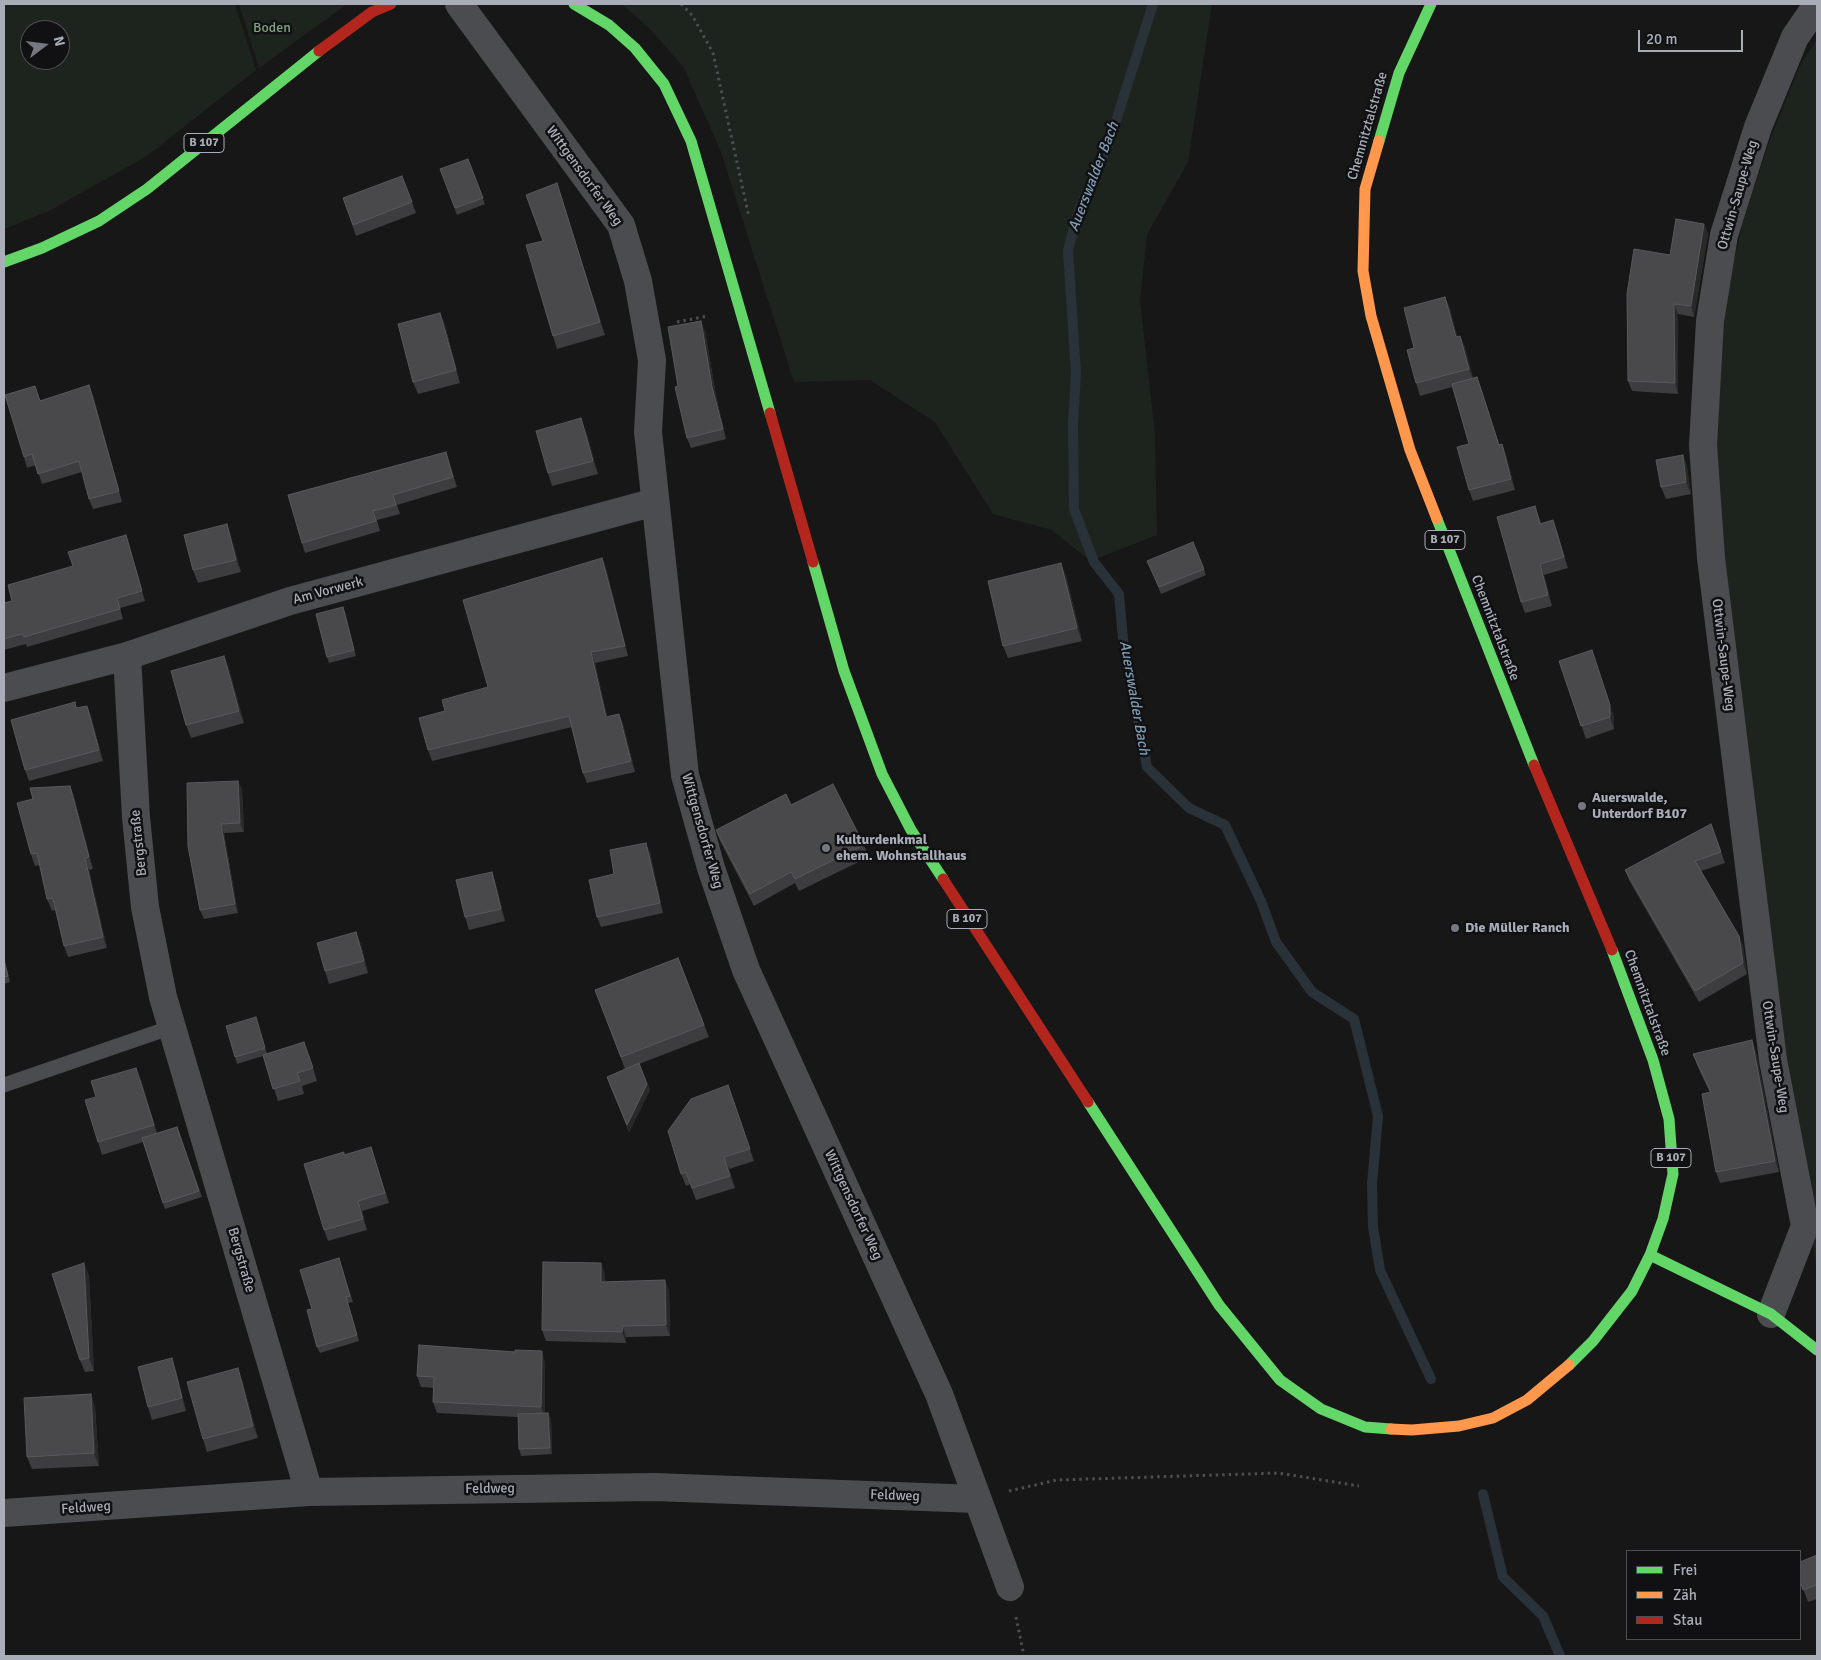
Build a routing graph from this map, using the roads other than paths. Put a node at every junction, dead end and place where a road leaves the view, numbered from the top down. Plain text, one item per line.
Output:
1 (391, 4) edge
2 (459, 4) edge
3 (574, 4) edge
4 (1431, 4) edge
5 (1817, 5) edge
6 (4, 262) edge
7 (655, 502) junction
8 (127, 656) junction
9 (4, 688) edge
10 (172, 1027) junction
11 (4, 1085) edge
12 (1650, 1255) junction
13 (1771, 1314) junction
14 (1817, 1350) edge
15 (309, 1492) junction
16 (977, 1499) junction
17 (4, 1513) edge
18 (1010, 1587) road end

1 - 6 main road, B 107
2 - 7 street, Wittgensdorfer Weg
3 - 12 main road, B 107
4 - 12 main road, Chemnitztalstraße / B 107
5 - 13 street, Ottwin-Saupe-Weg
7 - 8 street, Am Vorwerk
7 - 16 street, Wittgensdorfer Weg
8 - 9 street, Am Vorwerk
8 - 10 street, Bergstraße
10 - 11 lane
10 - 15 street, Bergstraße
12 - 13 main road
13 - 14 main road
15 - 16 street, Feldweg
15 - 17 street, Feldweg
16 - 18 street, Wittgensdorfer Weg

